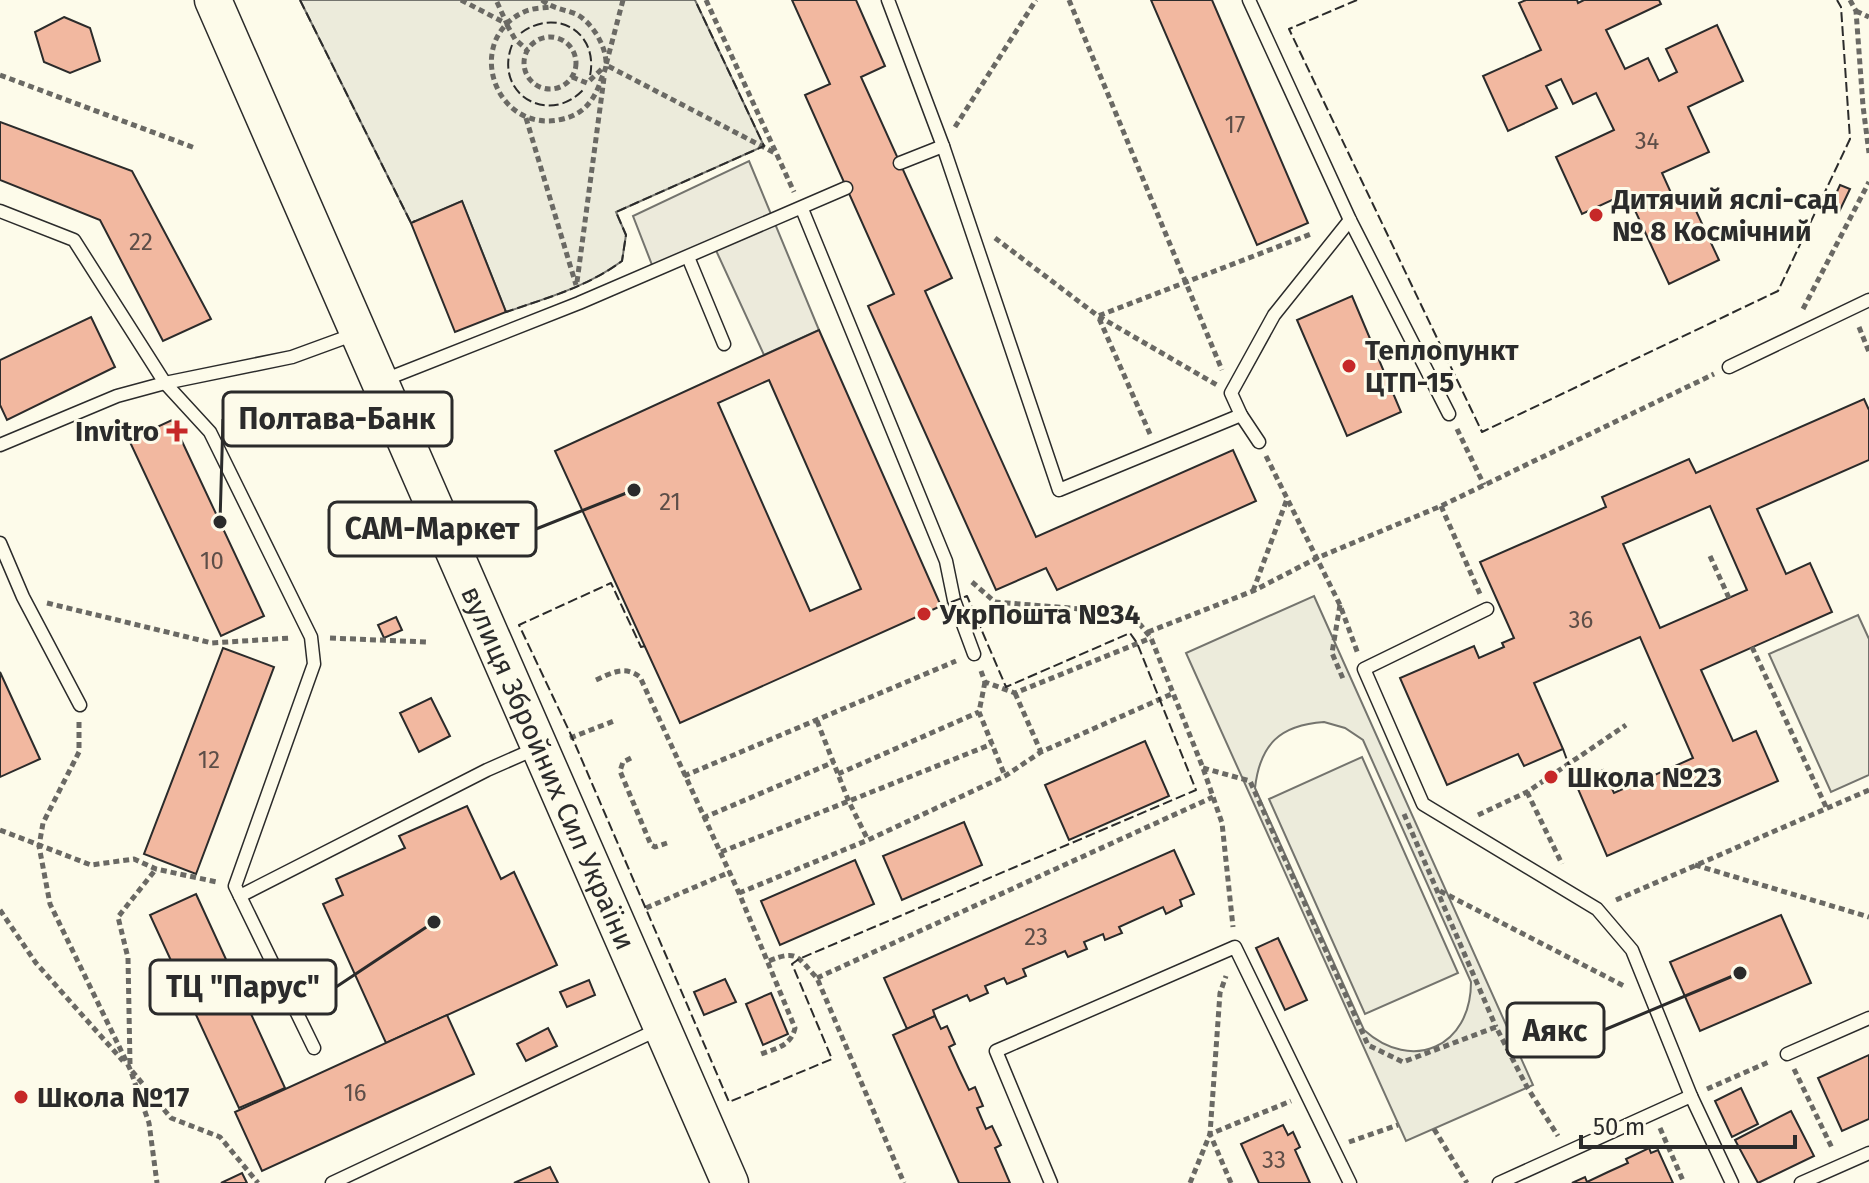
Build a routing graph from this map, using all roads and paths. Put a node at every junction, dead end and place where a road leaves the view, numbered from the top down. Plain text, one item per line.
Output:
1 (213, 0) edge
2 (461, 0) edge
3 (496, 0) edge
4 (542, 0) edge
5 (623, 0) edge
6 (706, 0) edge
7 (888, 0) edge
8 (1036, 0) edge
9 (1069, 0) edge
10 (1249, 0) edge
11 (1850, 0) edge
12 (550, 7) junction
13 (1856, 11) junction
14 (1869, 17) edge
15 (507, 24) junction
16 (527, 50) junction
17 (606, 65) junction
18 (0, 75) edge
19 (572, 77) junction
20 (526, 118) junction
21 (943, 146) junction
22 (195, 148) dead end
23 (775, 153) junction
24 (1869, 153) edge
25 (900, 163) dead end
26 (1869, 182) edge
27 (846, 188) dead end
28 (802, 209) junction
29 (0, 211) edge
30 (966, 216) junction
31 (1350, 220) junction
32 (688, 257) junction
33 (1185, 281) junction
34 (576, 287) junction
35 (1869, 300) edge
36 (579, 303) junction
37 (1098, 316) junction
38 (358, 333) junction
39 (1788, 338) junction
40 (724, 344) dead end
41 (1729, 367) joint
42 (380, 382) junction
43 (165, 383) junction
44 (1231, 393) junction
45 (1449, 414) joint
46 (1241, 415) junction
47 (1259, 442) joint
48 (0, 445) edge
49 (1157, 450) junction
50 (1484, 485) junction
51 (1288, 498) junction
52 (1441, 506) junction
53 (0, 543) edge
54 (1710, 556) dead end
55 (1317, 558) junction
56 (946, 561) junction
57 (1253, 591) junction
58 (23, 597) junction
59 (1729, 598) dead end
60 (1487, 609) joint
61 (1149, 635) junction
62 (311, 637) junction
63 (426, 642) dead end
64 (1752, 647) dead end
65 (974, 654) junction
66 (1364, 669) junction
67 (596, 680) dead end
68 (985, 682) junction
69 (1015, 693) junction
70 (1174, 693) junction
71 (80, 705) joint
72 (979, 712) junction
73 (614, 721) dead end
74 (817, 721) junction
75 (1626, 725) dead end
76 (992, 744) junction
77 (540, 747) junction
78 (1041, 752) junction
79 (631, 758) dead end
80 (834, 762) junction
81 (1203, 768) junction
82 (838, 774) junction
83 (684, 776) junction
84 (1005, 776) junction
85 (1869, 790) edge
86 (1527, 792) junction
87 (1213, 797) junction
88 (849, 802) junction
89 (1827, 809) junction
90 (703, 818) junction
91 (1455, 825) junction
92 (0, 830) edge
93 (868, 840) junction
94 (667, 843) dead end
95 (39, 846) junction
96 (721, 852) junction
97 (1694, 865) junction
98 (156, 869) junction
99 (730, 872) junction
100 (1438, 889) dead end
101 (237, 891) junction
102 (739, 893) junction
103 (1578, 898) junction
104 (646, 908) dead end
105 (1597, 909) junction
106 (0, 910) edge
107 (1869, 917) edge
108 (1235, 947) junction
109 (769, 961) junction
110 (817, 978) junction
111 (1652, 1000) junction
112 (1869, 1018) edge
113 (662, 1028) junction
114 (314, 1048) dead end
115 (761, 1054) dead end
116 (1787, 1054) junction
117 (130, 1069) junction
118 (1307, 1095) junction
119 (1691, 1096) junction
120 (1653, 1112) junction
121 (1398, 1125) dead end
122 (1434, 1129) dead end
123 (1210, 1134) junction
124 (1333, 1148) junction
125 (1568, 1150) junction
126 (1869, 1153) edge
127 (1840, 1166) junction
128 (157, 1183) edge
129 (258, 1183) edge
130 (332, 1183) edge
131 (730, 1183) edge
132 (904, 1183) edge
133 (1051, 1183) edge
134 (1190, 1183) edge
135 (1231, 1183) edge
136 (1350, 1183) edge
137 (1467, 1183) edge
138 (1499, 1183) edge
139 (1684, 1183) edge
140 (1732, 1183) edge
141 (1801, 1183) edge

1 - 38 street, вулиця Збройних Сил України
2 - 15 path
3 - 15 path
4 - 12 path
5 - 17 path
6 - 23 path
7 - 21 lane
8 - 21 path
9 - 33 path
10 - 31 lane
11 - 13 path
12 - 15 path
12 - 17 path
13 - 14 path
13 - 24 path
15 - 16 path
15 - 20 path
16 - 19 path
16 - 19 path
17 - 19 path
17 - 20 path
17 - 23 path
17 - 34 path
18 - 22 path
20 - 34 path
21 - 25 lane
21 - 30 lane
23 - 28 path
26 - 39 path
27 - 28 lane
28 - 32 lane
28 - 56 lane
29 - 43 lane
30 - 37 path
30 - 49 lane
31 - 33 path
31 - 44 lane
31 - 45 lane
32 - 36 lane
32 - 40 lane
33 - 37 path
33 - 44 path
34 - 36 path
35 - 39 lane
36 - 42 lane
37 - 44 path
37 - 49 path
38 - 42 street, вулиця Збройних Сил України
38 - 43 lane
39 - 41 lane
41 - 50 path
42 - 77 street, вулиця Збройних Сил України
43 - 48 lane
43 - 62 lane
44 - 46 lane
45 - 50 path
46 - 47 lane
46 - 49 lane
47 - 51 path
50 - 52 path
51 - 55 path
51 - 57 path
52 - 55 path
52 - 60 path
53 - 58 lane
54 - 59 path
55 - 57 path
55 - 66 path
56 - 61 path
56 - 65 lane
57 - 61 path
58 - 62 path
58 - 71 lane
60 - 66 lane
61 - 69 path
61 - 70 path
62 - 63 path
62 - 101 lane
64 - 89 path
65 - 68 path
65 - 74 path
66 - 91 lane
67 - 83 path
68 - 69 path
68 - 72 path
69 - 78 path
70 - 78 path
70 - 81 path
71 - 95 path
72 - 76 path
72 - 82 path
73 - 77 path
74 - 80 path
74 - 83 path
75 - 86 path
76 - 84 path
76 - 88 path
77 - 101 lane
77 - 113 street, вулиця Збройних Сил України
78 - 84 path
79 - 94 path
80 - 82 path
80 - 90 path
81 - 87 path
81 - 125 path
82 - 88 path
83 - 90 path
84 - 93 path
85 - 89 path
86 - 91 path
86 - 103 path
87 - 108 path
87 - 110 path
88 - 93 path
88 - 96 path
89 - 97 path
90 - 96 path
91 - 103 lane
92 - 95 path
93 - 102 path
95 - 98 path
95 - 117 path
96 - 99 path
97 - 105 path
97 - 107 path
98 - 101 path
98 - 117 path
99 - 102 path
99 - 104 path
100 - 111 path
101 - 114 lane
102 - 109 path
103 - 105 lane
105 - 111 lane
106 - 117 path
108 - 118 lane
108 - 123 path
108 - 133 lane
109 - 110 path
109 - 115 path
110 - 132 path
111 - 119 lane
112 - 116 lane
113 - 130 lane
113 - 131 street, вулиця Збройних Сил України
116 - 119 path
116 - 127 path
117 - 128 path
117 - 129 path
118 - 123 path
118 - 124 lane
119 - 120 lane
119 - 140 lane
120 - 125 lane
120 - 139 path
121 - 124 path
122 - 137 path
123 - 134 path
123 - 135 path
124 - 136 lane
125 - 138 lane
126 - 127 lane
127 - 141 lane

